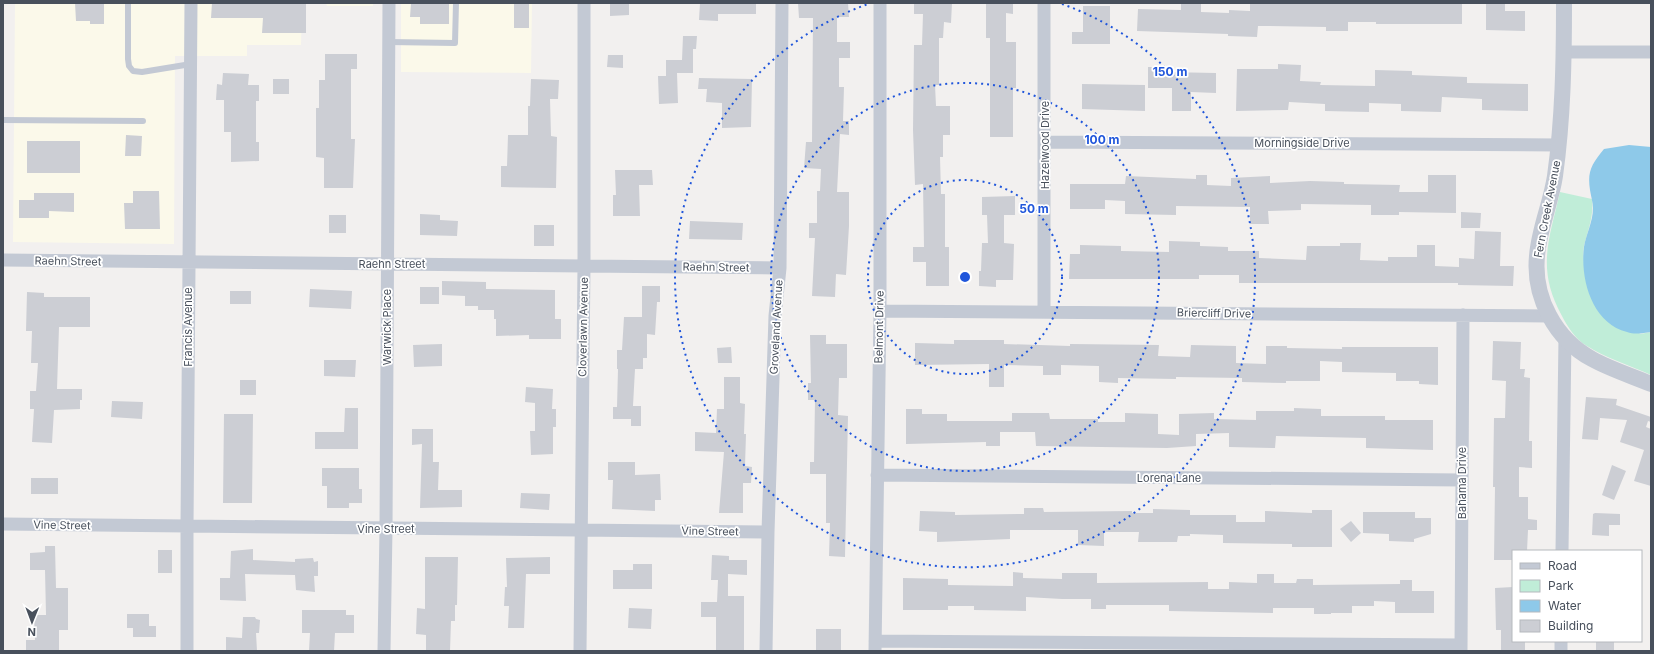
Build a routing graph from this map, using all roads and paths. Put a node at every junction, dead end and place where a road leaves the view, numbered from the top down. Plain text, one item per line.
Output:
1 (128, 3) edge
2 (191, 3) edge
3 (389, 3) edge
4 (456, 3) edge
5 (584, 3) edge
6 (782, 3) edge
7 (880, 3) edge
8 (1044, 3) edge
9 (1564, 3) edge
10 (389, 42) junction
11 (1564, 52) junction
12 (1651, 52) edge
13 (190, 64) junction
14 (3, 120) edge
15 (143, 121) dead end
16 (1045, 142) junction
17 (1559, 145) junction
18 (3, 260) edge
19 (189, 262) junction
20 (387, 265) junction
21 (584, 265) junction
22 (780, 268) junction
23 (880, 311) junction
24 (1044, 311) junction
25 (1463, 315) junction
26 (1548, 316) junction
27 (1565, 338) junction
28 (1651, 384) edge
29 (877, 475) junction
30 (1462, 480) junction
31 (3, 524) edge
32 (187, 527) junction
33 (386, 529) junction
34 (582, 530) junction
35 (768, 532) junction
36 (1562, 550) edge
37 (875, 646) edge
38 (1461, 648) edge
39 (187, 651) edge
40 (384, 651) edge
41 (580, 651) edge
42 (766, 651) edge

1 - 13 lane
2 - 13 street, Francis Avenue
3 - 10 street, Warwick Place
4 - 10 lane
5 - 21 street, Cloverlawn Avenue
6 - 22 street, Groveland Avenue
7 - 23 street, Belmont Drive
8 - 16 street, Hazelwood Drive
9 - 11 street, Fern Creek Avenue
10 - 20 street, Warwick Place
11 - 12 street
11 - 17 street, Fern Creek Avenue
13 - 19 street, Francis Avenue
14 - 15 lane
16 - 17 street, Morningside Drive
16 - 24 street, Hazelwood Drive
17 - 26 street, Fern Creek Avenue
18 - 19 street, Raehn Street
19 - 20 street, Raehn Street
19 - 32 street, Francis Avenue
20 - 21 street, Raehn Street
20 - 33 street, Warwick Place
21 - 22 street, Raehn Street
21 - 34 street, Cloverlawn Avenue
22 - 35 street, Groveland Avenue
23 - 24 street, Briercliff Drive
23 - 29 street, Belmont Drive
24 - 25 street, Briercliff Drive
25 - 26 street, Briercliff Drive
25 - 30 street, Bahama Drive
26 - 27 street, Fern Creek Avenue
27 - 28 street
27 - 36 street
29 - 30 street, Lorena Lane
29 - 37 street, Belmont Drive
30 - 38 street, Bahama Drive
31 - 32 street, Vine Street
32 - 33 street, Vine Street
32 - 39 street, Francis Avenue
33 - 34 street, Vine Street
33 - 40 street, Warwick Place
34 - 35 street, Vine Street
34 - 41 street, Cloverlawn Avenue
35 - 42 street, Groveland Avenue
37 - 38 street

